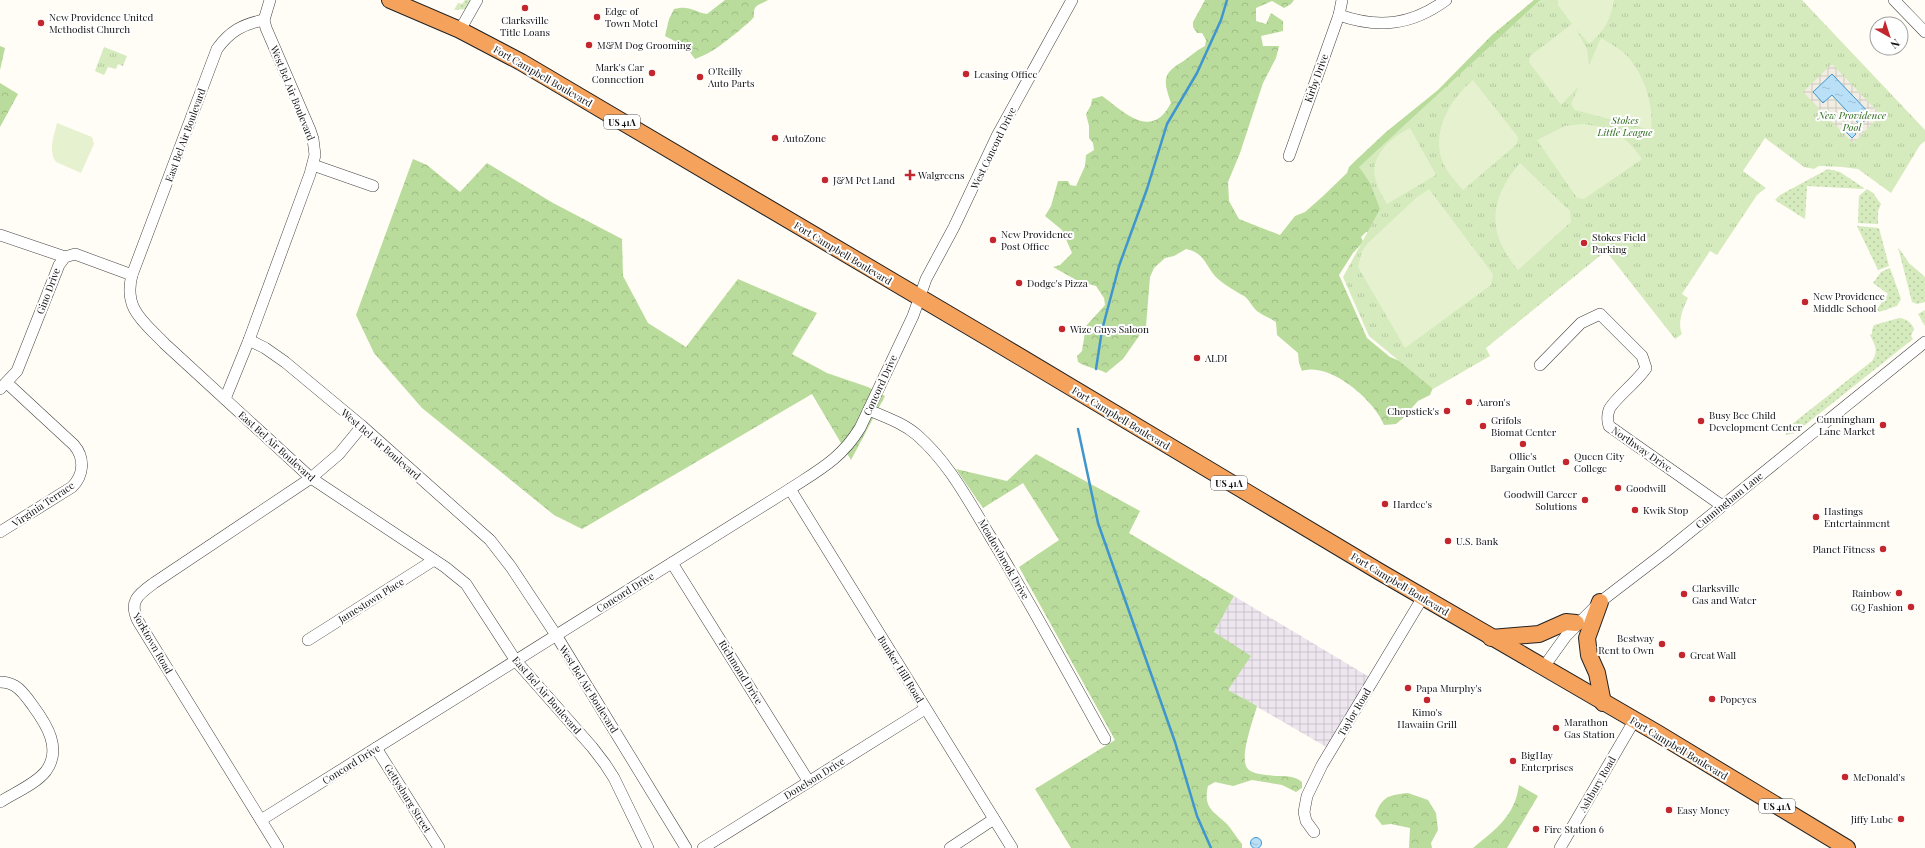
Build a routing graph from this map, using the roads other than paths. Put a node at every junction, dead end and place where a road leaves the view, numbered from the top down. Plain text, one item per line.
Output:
1 (270, 0) edge
2 (390, 0) edge
3 (477, 0) edge
4 (1072, 0) edge
5 (1342, 0) edge
6 (1446, 0) edge
7 (1894, 0) edge
8 (1339, 15) junction
9 (264, 20) junction
10 (460, 30) junction
11 (1925, 32) edge
12 (1288, 156) dead end
13 (313, 165) junction
14 (373, 186) dead end
15 (0, 235) edge
16 (65, 257) junction
17 (132, 275) junction
18 (919, 299) junction
19 (249, 340) junction
20 (1925, 342) edge
21 (1540, 365) dead end
22 (4, 386) edge
23 (224, 399) junction
24 (869, 410) junction
25 (362, 426) junction
26 (311, 478) junction
27 (790, 489) junction
28 (1721, 505) junction
29 (0, 532) edge
30 (434, 560) junction
31 (672, 563) junction
32 (1423, 597) junction
33 (1600, 602) junction
34 (1576, 623) junction
35 (556, 635) junction
36 (1491, 638) junction
37 (308, 640) dead end
38 (516, 661) junction
39 (1543, 668) junction
40 (0, 682) edge
41 (1603, 703) junction
42 (926, 709) junction
43 (1634, 720) junction
44 (1105, 739) dead end
45 (376, 748) junction
46 (809, 782) junction
47 (0, 802) edge
48 (994, 819) junction
49 (261, 820) junction
50 (1314, 832) dead end
51 (278, 848) edge
52 (440, 848) edge
53 (648, 848) edge
54 (686, 848) edge
55 (703, 848) edge
56 (950, 848) edge
57 (1012, 848) edge
58 (1560, 848) edge
59 (1847, 848) edge

1 - 9 street
2 - 10 highway, Fort Campbell Boulevard / US 41A
3 - 10 street
4 - 18 street, West Concord Drive
5 - 8 street, Kirby Drive
6 - 8 street
7 - 11 street
8 - 12 street, Kirby Drive
9 - 13 street, West Bel Air Boulevard
9 - 17 street, East Bel Air Boulevard
10 - 18 highway, Fort Campbell Boulevard / US 41A
13 - 14 street
13 - 19 street, West Bel Air Boulevard
15 - 16 street
16 - 17 street, Gino Drive
16 - 22 street, Gino Drive
17 - 23 street, East Bel Air Boulevard
18 - 24 street, Concord Drive
18 - 32 highway, Fort Campbell Boulevard / US 41A
19 - 23 street
19 - 25 street, West Bel Air Boulevard
20 - 28 street, Cunningham Lane
21 - 28 street, Northway Drive
22 - 29 street, Virginia Terrace
23 - 26 street, East Bel Air Boulevard
24 - 27 street, Concord Drive
24 - 44 street, Meadowbrook Drive
25 - 26 street, Yorktown Road
25 - 35 street, West Bel Air Boulevard
26 - 30 street, East Bel Air Boulevard
26 - 49 street, Yorktown Road
27 - 31 street, Concord Drive
27 - 42 street, Bunker Hill Road
28 - 33 street, Cunningham Lane
30 - 37 street, Jamestown Place
30 - 38 street, East Bel Air Boulevard
31 - 35 street, Concord Drive
31 - 46 street, Richmond Drive
32 - 36 highway, Fort Campbell Boulevard / US 41A
32 - 50 street, Taylor Road
33 - 34 street, Cunningham Lane
33 - 41 highway
34 - 36 highway
34 - 39 street, Cunningham Lane
35 - 38 street, Concord Drive
35 - 54 street, West Bel Air Boulevard
36 - 39 highway, Fort Campbell Boulevard / US 41A
38 - 45 street, Concord Drive
38 - 53 street, East Bel Air Boulevard
39 - 41 highway, Fort Campbell Boulevard / US 41A
40 - 47 street
41 - 43 highway, Fort Campbell Boulevard / US 41A
42 - 46 street, Donelson Drive
42 - 48 street, Bunker Hill Road
43 - 58 street, Ashbury Road
43 - 59 highway, Fort Campbell Boulevard / US 41A
45 - 49 street, Concord Drive
45 - 52 street, Gettysburg Street
46 - 55 street, Donelson Drive
48 - 56 street
48 - 57 street, Bunker Hill Road
49 - 51 street, Yorktown Road

